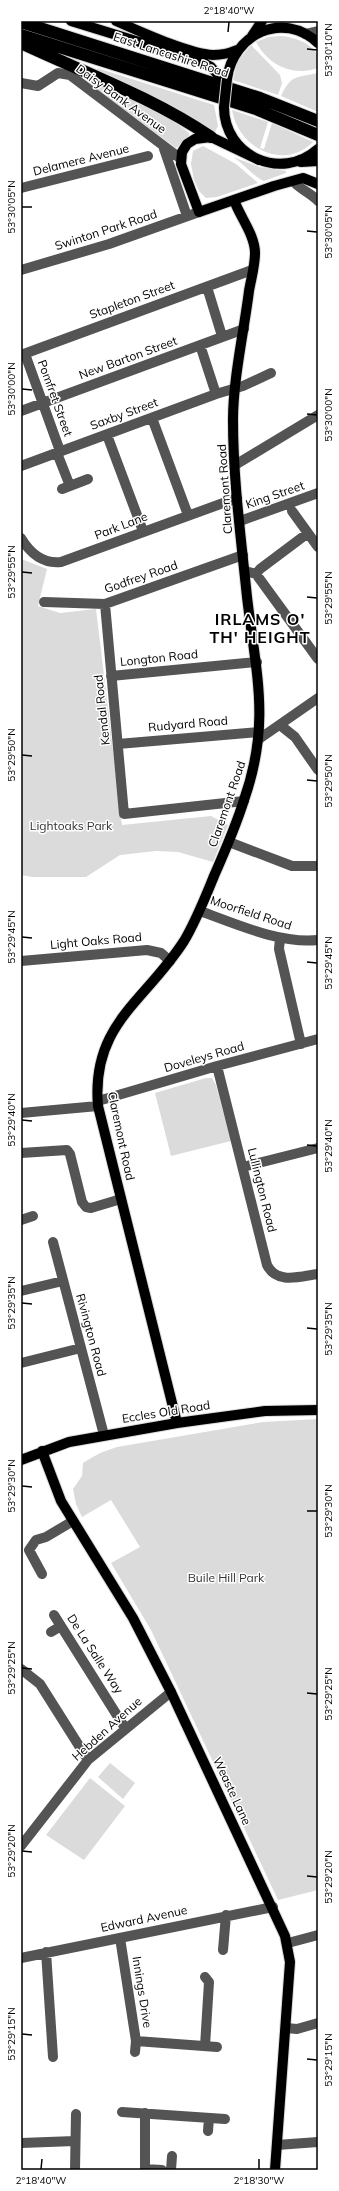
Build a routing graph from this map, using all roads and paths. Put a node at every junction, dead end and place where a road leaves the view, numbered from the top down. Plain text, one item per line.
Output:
1 (71, 21) edge
2 (116, 21) edge
3 (262, 21) edge
4 (288, 21) edge
5 (21, 22) edge
6 (295, 30) junction
7 (318, 31) edge
8 (305, 34) junction
9 (21, 35) edge
10 (252, 36) junction
11 (21, 43) edge
12 (318, 43) edge
13 (237, 50) junction
14 (223, 78) junction
15 (21, 83) edge
16 (242, 98) junction
17 (318, 121) edge
18 (318, 135) edge
19 (211, 137) junction
20 (163, 146) junction
21 (318, 149) edge
22 (148, 156) dead end
23 (181, 159) junction
24 (259, 160) junction
25 (318, 160) edge
26 (300, 161) junction
27 (186, 179) junction
28 (294, 182) junction
29 (176, 183) junction
30 (318, 184) edge
31 (21, 188) edge
32 (234, 200) junction
33 (318, 201) edge
34 (199, 212) junction
35 (187, 216) junction
36 (21, 270) edge
37 (252, 270) junction
38 (207, 287) junction
39 (244, 329) junction
40 (222, 336) junction
41 (200, 345) junction
42 (23, 354) edge
43 (271, 373) dead end
44 (236, 387) junction
45 (216, 394) junction
46 (43, 404) junction
47 (21, 411) edge
48 (318, 415) edge
49 (152, 418) junction
50 (107, 435) junction
51 (59, 452) junction
52 (235, 465) junction
53 (21, 466) edge
54 (88, 479) dead end
55 (318, 494) edge
56 (237, 498) junction
57 (292, 511) dead end
58 (188, 515) junction
59 (240, 521) junction
60 (143, 531) junction
61 (308, 533) junction
62 (21, 538) edge
63 (318, 547) edge
64 (243, 555) junction
65 (245, 571) junction
66 (256, 574) junction
67 (44, 602) dead end
68 (104, 604) junction
69 (318, 659) edge
70 (257, 662) junction
71 (111, 676) junction
72 (318, 698) edge
73 (280, 725) junction
74 (260, 735) junction
75 (118, 744) junction
76 (318, 770) edge
77 (244, 801) junction
78 (229, 842) junction
79 (318, 866) edge
80 (200, 911) junction
81 (280, 938) junction
82 (318, 940) edge
83 (21, 960) edge
84 (170, 961) junction
85 (318, 1039) edge
86 (301, 1044) junction
87 (217, 1066) junction
88 (98, 1104) junction
89 (21, 1113) edge
90 (318, 1148) edge
91 (21, 1152) edge
92 (243, 1167) junction
93 (121, 1199) junction
94 (33, 1216) dead end
95 (21, 1220) edge
96 (53, 1242) dead end
97 (318, 1274) edge
98 (63, 1281) junction
99 (21, 1291) edge
100 (81, 1348) junction
101 (21, 1363) edge
102 (318, 1410) edge
103 (177, 1423) junction
104 (104, 1435) junction
105 (42, 1451) junction
106 (21, 1460) edge
107 (73, 1521) junction
108 (25, 1549) edge
109 (42, 1574) dead end
110 (54, 1615) dead end
111 (61, 1626) junction
112 (51, 1632) dead end
113 (21, 1669) edge
114 (170, 1692) junction
115 (125, 1728) junction
116 (88, 1760) junction
117 (21, 1846) edge
118 (273, 1907) junction
119 (226, 1915) junction
120 (318, 1935) edge
121 (120, 1938) junction
122 (288, 1943) junction
123 (223, 1950) dead end
124 (46, 1952) junction
125 (21, 1958) edge
126 (206, 1977) dead end
127 (318, 2023) edge
128 (286, 2028) junction
129 (136, 2041) junction
130 (205, 2046) junction
131 (217, 2047) dead end
132 (135, 2052) dead end
133 (53, 2057) dead end
134 (122, 2112) dead end
135 (145, 2113) junction
136 (76, 2114) dead end
137 (209, 2118) junction
138 (225, 2119) dead end
139 (208, 2131) dead end
140 (75, 2141) junction
141 (318, 2142) edge
142 (21, 2143) edge
143 (277, 2145) junction
144 (172, 2156) dead end
145 (145, 2169) edge
146 (75, 2170) edge
147 (162, 2170) edge
148 (171, 2170) edge
149 (275, 2170) edge

1 - 14 main road
2 - 13 main road
3 - 10 main road
4 - 6 main road
5 - 16 highway, East Lancashire Road
6 - 8 main road
6 - 10 main road
7 - 8 street
8 - 12 main road
9 - 16 highway
10 - 13 main road
11 - 19 highway
13 - 14 main road
14 - 24 main road, bridge
15 - 20 street, Daisy Bank Avenue
16 - 17 highway
16 - 18 highway
19 - 23 main road
19 - 24 main road
20 - 23 street, Daisy Bank Avenue
20 - 29 street, Daisy Bank Avenue
21 - 26 main road
22 - 31 street, Delamere Avenue
23 - 27 main road
24 - 26 main road
25 - 26 highway
27 - 29 street
27 - 34 main road
28 - 30 main road
28 - 32 main road
28 - 33 street
29 - 35 street, Daisy Bank Avenue
32 - 34 main road
32 - 37 main road, Claremont Road
34 - 35 street, Swinton Park Road
35 - 36 street, Swinton Park Road
37 - 38 street, Stapleton Street
37 - 39 main road, Claremont Road
38 - 40 street
38 - 42 street, Stapleton Street
39 - 40 street, New Barton Street
39 - 44 main road, Claremont Road
40 - 41 street, New Barton Street
41 - 45 street
41 - 46 street, New Barton Street
42 - 46 street, Pomfret Street
43 - 44 street, Saxby Street
44 - 45 street, Saxby Street
44 - 52 main road, Claremont Road
45 - 49 street, Saxby Street
46 - 47 street, New Barton Street
46 - 51 street, Pomfret Street
48 - 52 street
49 - 50 street, Saxby Street
49 - 58 street
50 - 51 street, Saxby Street
50 - 60 street
51 - 53 street, Saxby Street
51 - 54 street, Pomfret Street
52 - 56 main road, Claremont Road
55 - 59 street, King Street
56 - 58 street, Park Lane
56 - 59 main road, Claremont Road
57 - 61 street
58 - 60 street, Park Lane
59 - 64 main road, Claremont Road
60 - 62 street, Park Lane
61 - 63 street
61 - 66 street
64 - 65 main road, Claremont Road
64 - 68 street, Godfrey Road
65 - 66 street
65 - 70 main road, Claremont Road
66 - 69 street
67 - 68 street, Godfrey Road
68 - 71 street, Kendal Road
70 - 71 street, Longton Road
70 - 74 main road, Claremont Road
71 - 75 street, Kendal Road
72 - 73 street
73 - 74 street
73 - 76 street
74 - 75 street, Rudyard Road
74 - 77 main road, Claremont Road
75 - 77 street, Kendal Road
77 - 78 main road, Claremont Road
78 - 79 street
78 - 80 main road, Claremont Road
80 - 81 street, Moorfield Road
80 - 84 main road, Claremont Road
81 - 82 street, Moorfield Road
81 - 86 street
83 - 84 street, Light Oaks Road
84 - 88 main road, Claremont Road
85 - 86 street, Doveleys Road
86 - 87 street, Doveleys Road
87 - 88 street, Doveleys Road
87 - 92 street, Lullington Road
88 - 89 street, Doveleys Road
88 - 93 main road, Claremont Road
90 - 92 street
91 - 93 street
92 - 97 street, Lullington Road
93 - 103 main road, Claremont Road
94 - 95 street
96 - 98 street, Rivington Road
98 - 99 street
98 - 100 street, Rivington Road
100 - 101 street
100 - 104 street, Rivington Road
102 - 103 main road, Eccles Old Road
103 - 104 main road, Eccles Old Road
104 - 105 main road, Eccles Old Road
105 - 106 main road, Eccles Old Road
105 - 107 main road, Weaste Lane
107 - 108 street
107 - 114 main road, Weaste Lane
108 - 109 street
110 - 111 street, De La Salle Way
111 - 112 street
111 - 115 street, De La Salle Way
113 - 116 street
114 - 115 street, Hebden Avenue
114 - 118 main road, Weaste Lane
115 - 116 street, Hebden Avenue
116 - 117 street, Hebden Avenue
118 - 119 street, Edward Avenue
118 - 122 main road, Weaste Lane
119 - 121 street, Edward Avenue
119 - 123 street
120 - 122 street
121 - 124 street, Edward Avenue
121 - 129 street, Innings Drive
122 - 128 main road, Weaste Lane
124 - 125 street, Edward Avenue
124 - 133 street
126 - 130 street
127 - 128 street
128 - 143 main road, Weaste Lane
129 - 130 street, Innings Drive
129 - 132 street
130 - 131 street, Innings Drive
134 - 135 street
135 - 137 street
135 - 145 street
136 - 140 street
137 - 138 street
137 - 139 street
140 - 142 street
140 - 146 street
141 - 143 street
143 - 149 main road, Weaste Lane
144 - 148 street
145 - 147 street

